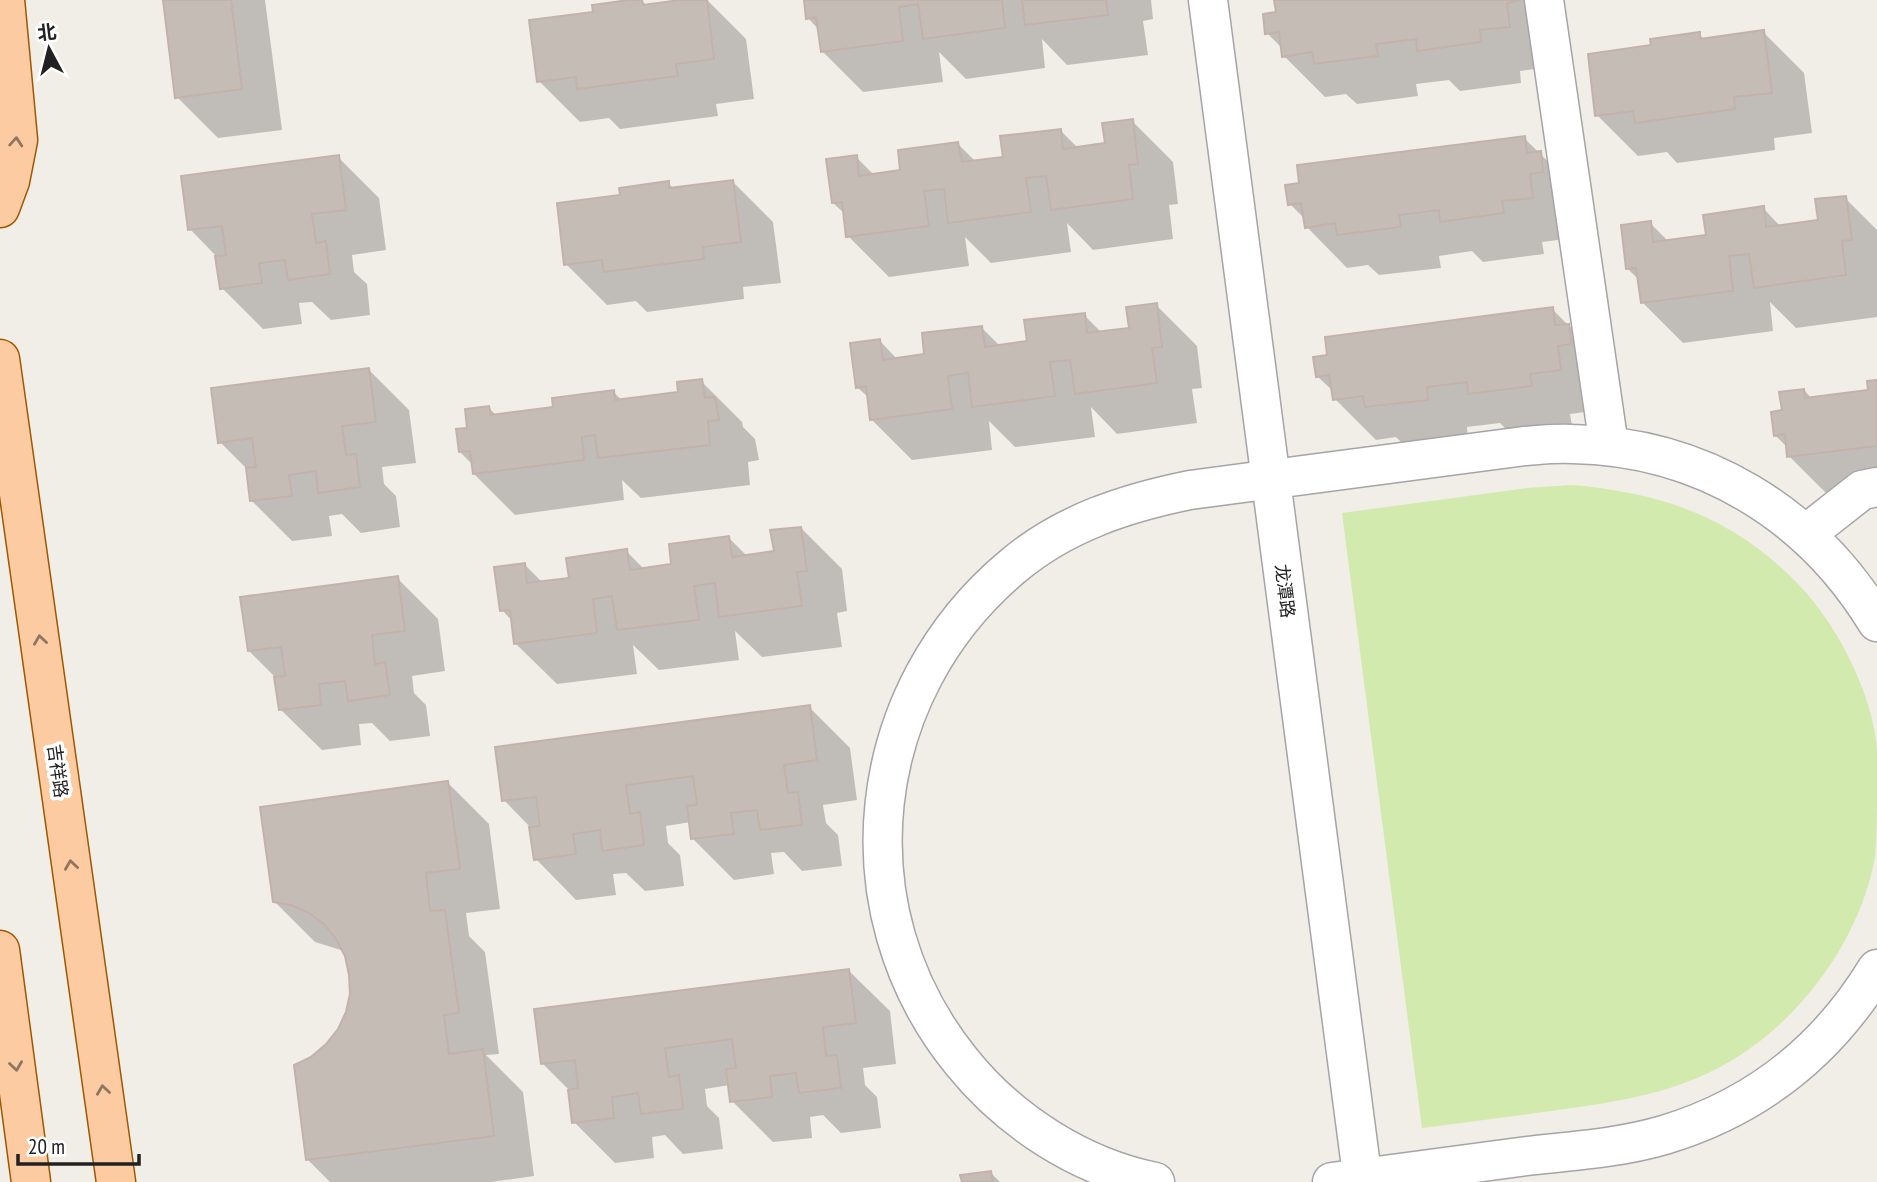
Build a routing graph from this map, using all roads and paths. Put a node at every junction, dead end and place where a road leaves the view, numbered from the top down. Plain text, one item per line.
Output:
1 (5, 0) edge
2 (1208, 0) edge
3 (1544, 0) edge
4 (0, 208) edge
5 (0, 359) edge
6 (1609, 446) junction
7 (1271, 479) junction
8 (1877, 488) edge
9 (1806, 534) junction
10 (1877, 622) edge
11 (0, 950) edge
12 (1877, 969) edge
13 (1352, 1181) edge
14 (32, 1182) edge
15 (116, 1182) edge
16 (1155, 1182) edge

4 -> 1 main road
2 - 7 street, 龙潭路
3 - 6 street
15 -> 5 main road, 吉祥路
6 - 7 street
6 - 9 street
7 - 13 street, 龙潭路
7 - 16 street
8 - 9 street
9 - 10 street
11 -> 14 main road
12 - 13 street

